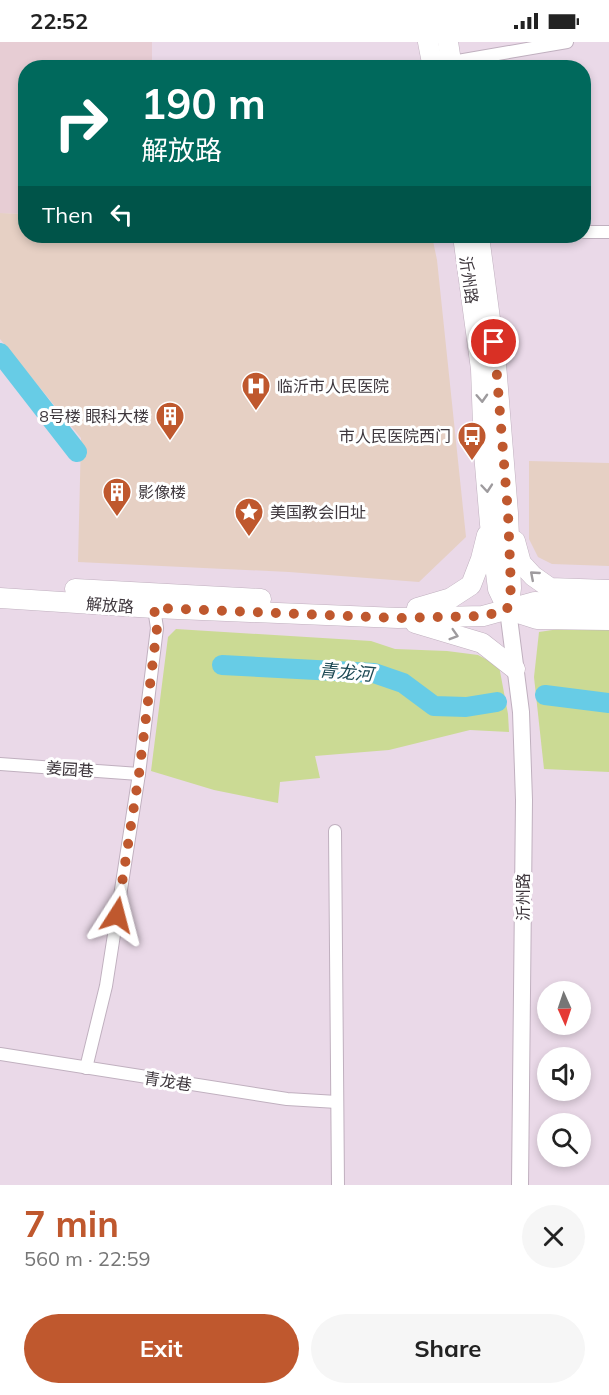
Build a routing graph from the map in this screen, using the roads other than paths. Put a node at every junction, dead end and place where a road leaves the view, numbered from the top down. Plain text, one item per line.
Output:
1 (428, 42) edge
2 (448, 42) edge
3 (567, 42) edge
4 (442, 60) edge
5 (446, 60) edge
6 (476, 60) edge
7 (591, 232) edge
8 (609, 232) edge
9 (464, 243) edge
10 (480, 243) edge
11 (508, 513) junction
12 (490, 524) junction
13 (0, 585) edge
14 (609, 590) edge
15 (0, 598) edge
16 (609, 604) edge
17 (154, 608) junction
18 (417, 608) junction
19 (507, 610) junction
20 (398, 618) junction
21 (609, 620) edge
22 (516, 678) junction
23 (0, 764) edge
24 (139, 774) junction
25 (335, 831) dead end
26 (0, 1054) edge
27 (86, 1068) junction
28 (337, 1102) junction
29 (338, 1185) edge
30 (520, 1185) edge

1 - 4 main road
2 - 5 main road
3 - 6 street
7 - 8 street
9 -> 12 main road, 沂州路
10 - 11 main road, 沂州路
14 -> 11 main road
11 - 19 main road, 沂州路
12 - 18 main road
12 - 19 main road, 沂州路
13 - 18 main road, 解放路
15 - 17 main road, 解放路
16 - 19 main road, 解放路
17 - 20 main road, 解放路
17 - 24 street
18 - 19 main road, 解放路
19 - 20 main road, 解放路
19 - 21 main road, 解放路
19 - 22 street, 沂州路
20 -> 22 main road
22 - 30 street, 沂州路
23 - 24 street, 姜园巷
24 - 27 street
25 - 28 street
26 - 27 street, 青龙巷
27 - 28 street, 青龙巷
28 - 29 street

